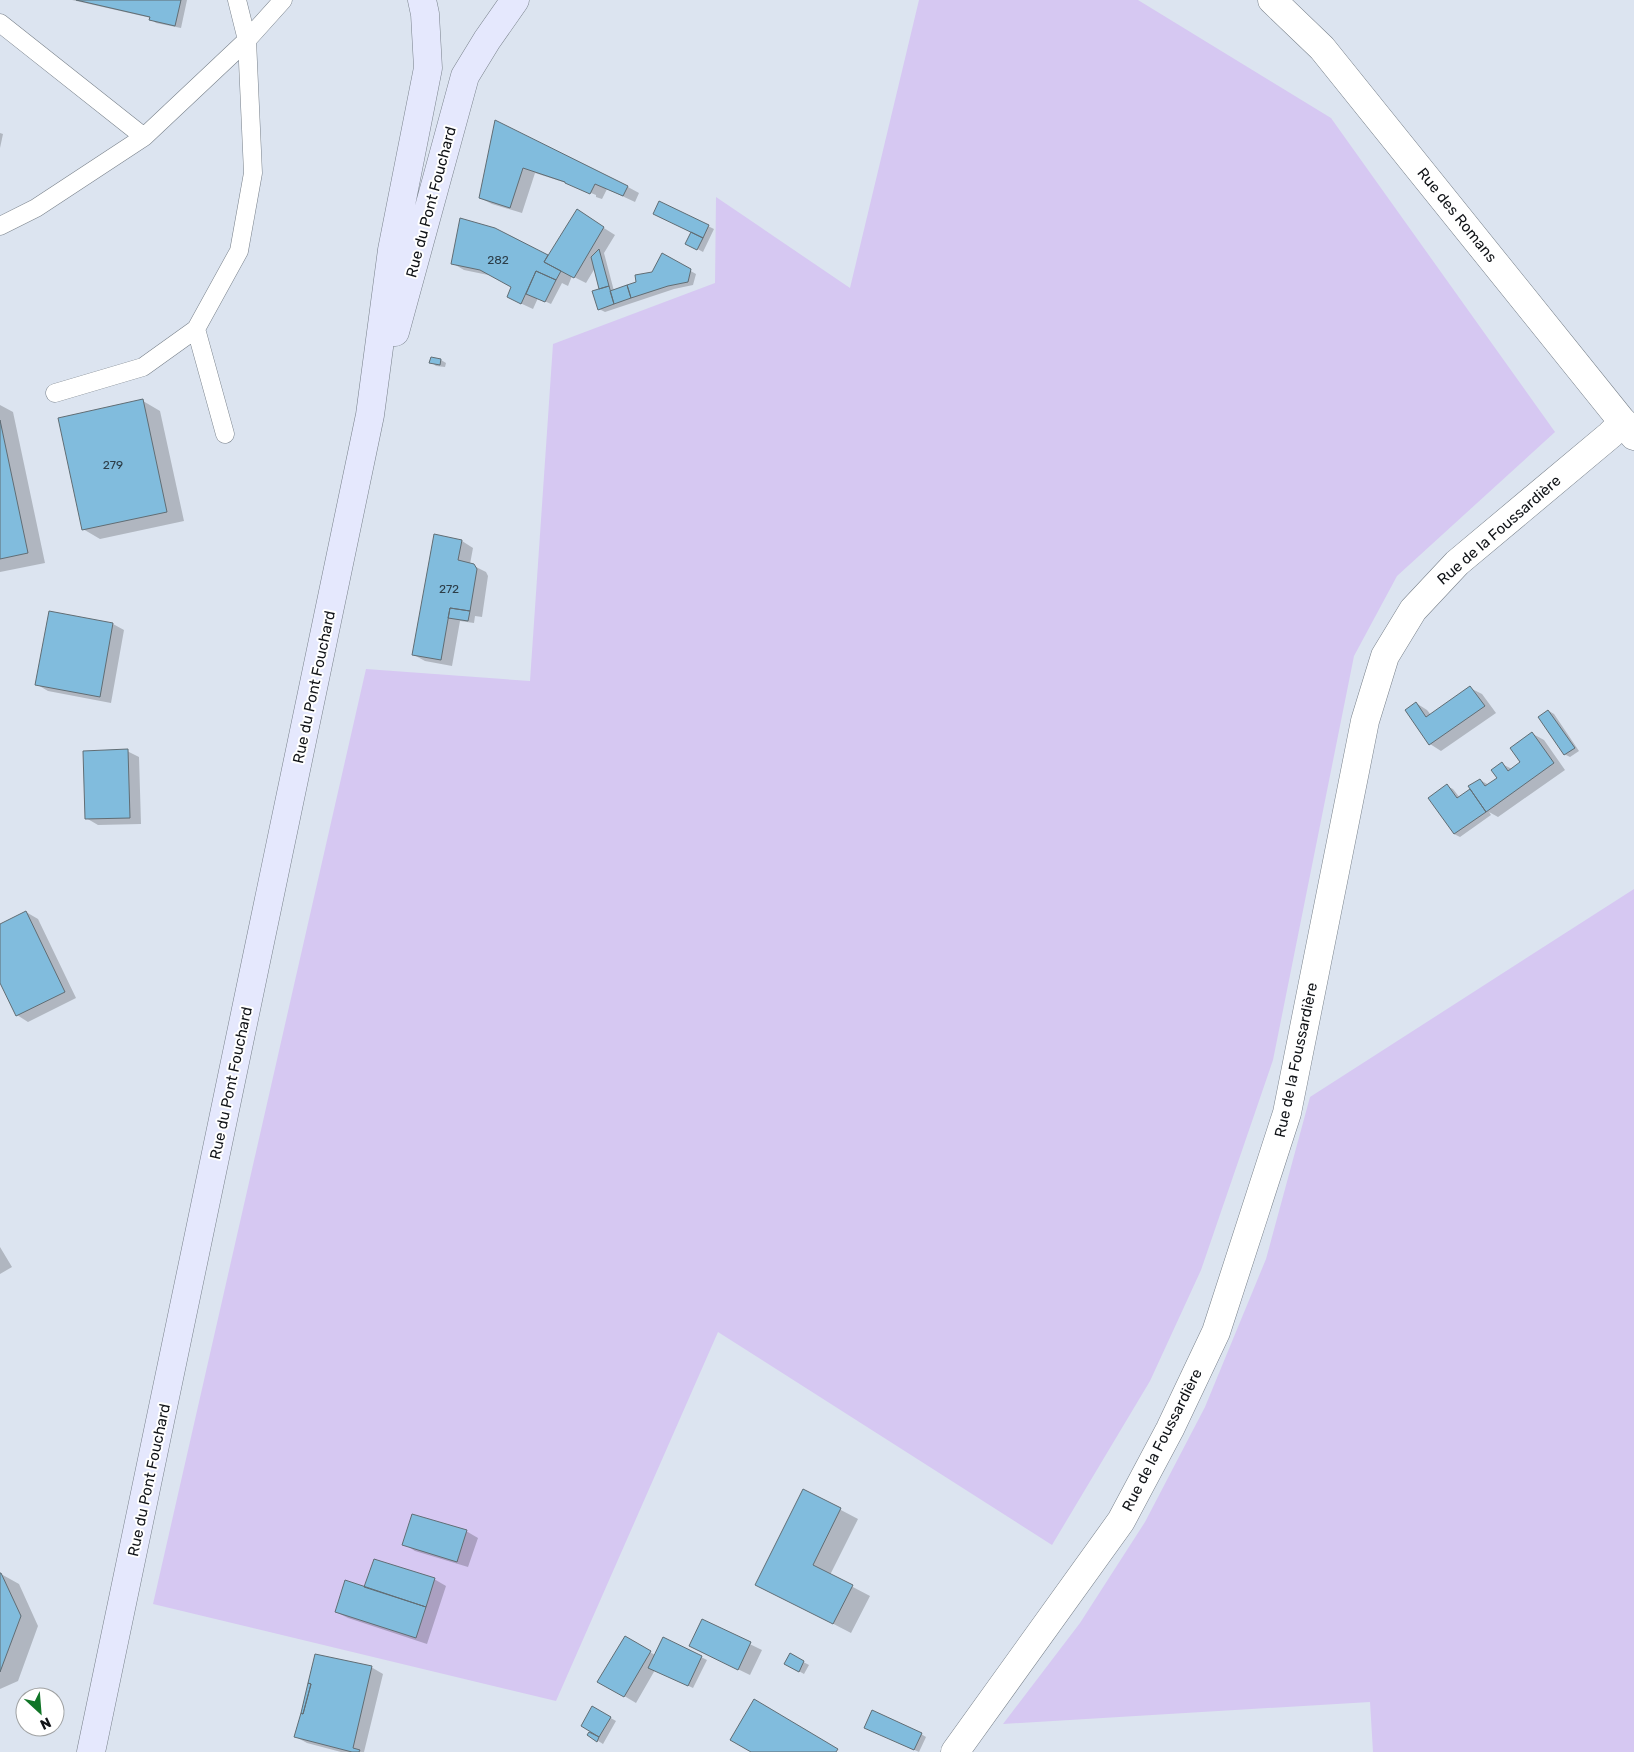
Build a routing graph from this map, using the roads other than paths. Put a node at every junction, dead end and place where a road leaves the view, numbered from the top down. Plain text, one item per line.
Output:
1 (238, 0) edge
2 (282, 0) edge
3 (422, 0) edge
4 (515, 0) edge
5 (1272, 0) edge
6 (0, 24) edge
7 (247, 40) junction
8 (144, 137) junction
9 (0, 226) edge
10 (196, 329) junction
11 (55, 393) dead end
12 (370, 415) junction
13 (1629, 429) edge
14 (225, 434) dead end
15 (91, 1752) edge
16 (955, 1752) edge

1 - 7 lane
2 - 7 lane
3 - 12 main road, Rue du Pont Fouchard
4 - 12 main road, Rue du Pont Fouchard
5 - 13 street, Rue des Romans
6 - 8 lane
7 - 8 lane
7 - 10 lane
8 - 9 lane
10 - 11 lane
10 - 14 lane
12 - 15 main road, Rue du Pont Fouchard
13 - 16 street, Rue de la Foussardière

